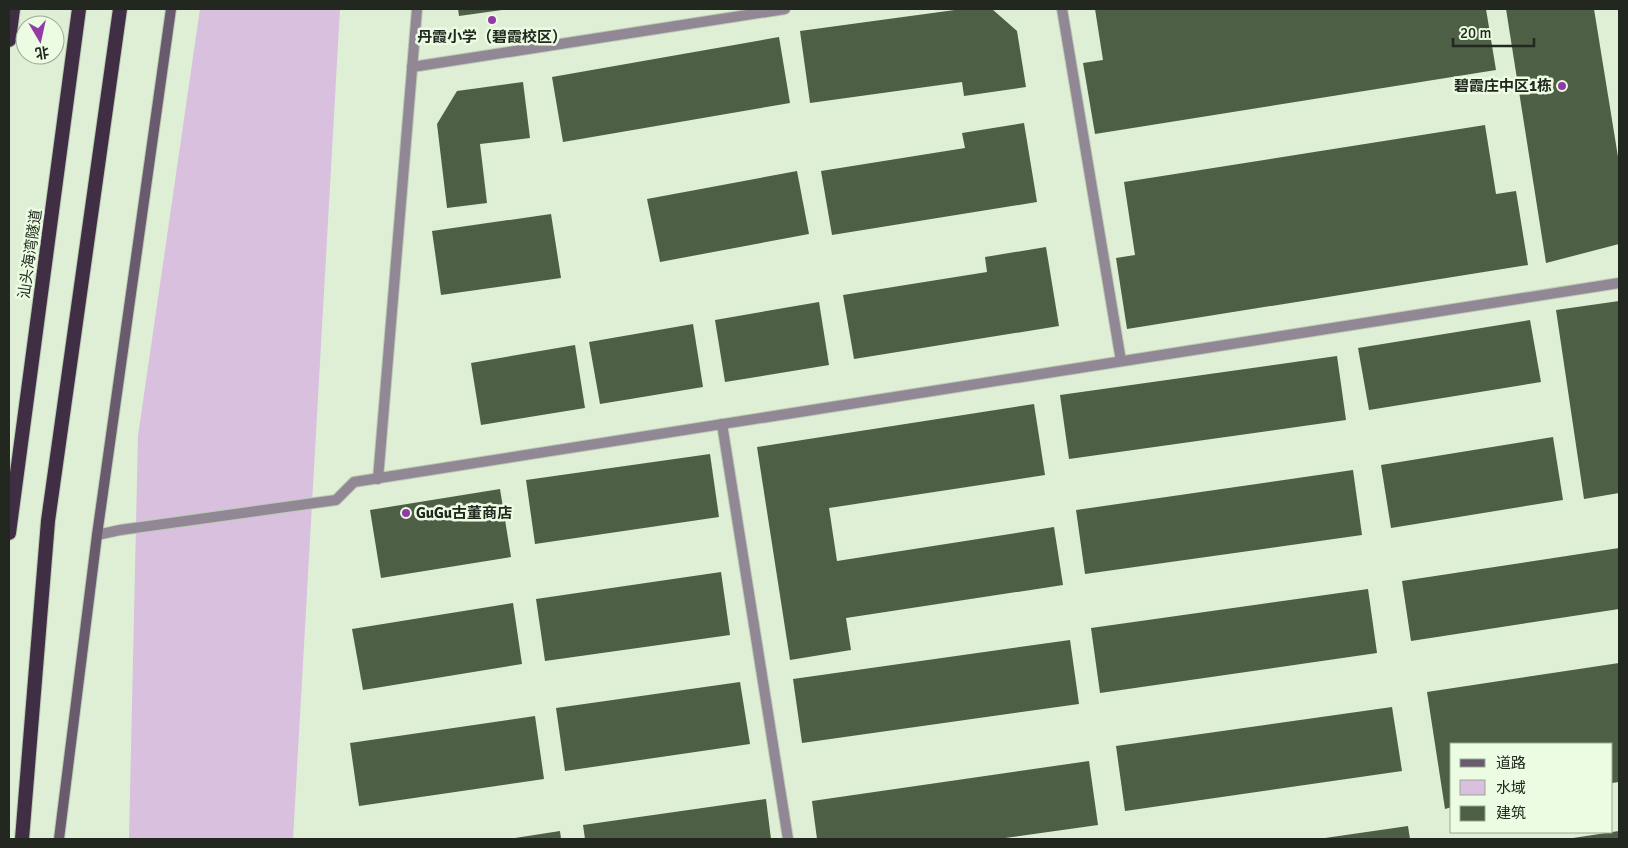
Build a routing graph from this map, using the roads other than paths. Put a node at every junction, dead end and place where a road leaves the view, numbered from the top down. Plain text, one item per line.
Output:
1 (13, 9) edge
2 (79, 9) edge
3 (120, 9) edge
4 (171, 9) edge
5 (417, 9) edge
6 (785, 9) edge
7 (1062, 9) edge
8 (9, 40) edge
9 (412, 67) junction
10 (1619, 283) edge
11 (1121, 362) junction
12 (722, 424) junction
13 (378, 479) junction
14 (9, 533) edge
15 (97, 535) junction
16 (22, 839) edge
17 (59, 839) edge
18 (788, 839) edge

1 - 8 highway
2 - 14 highway, 汕头海湾隧道
3 - 16 highway
4 - 15 main road
5 - 9 street
6 - 9 street
7 - 11 street
9 - 13 street
10 - 11 street
11 - 12 street
12 - 13 street
12 - 18 street
13 - 15 street
15 - 17 main road

